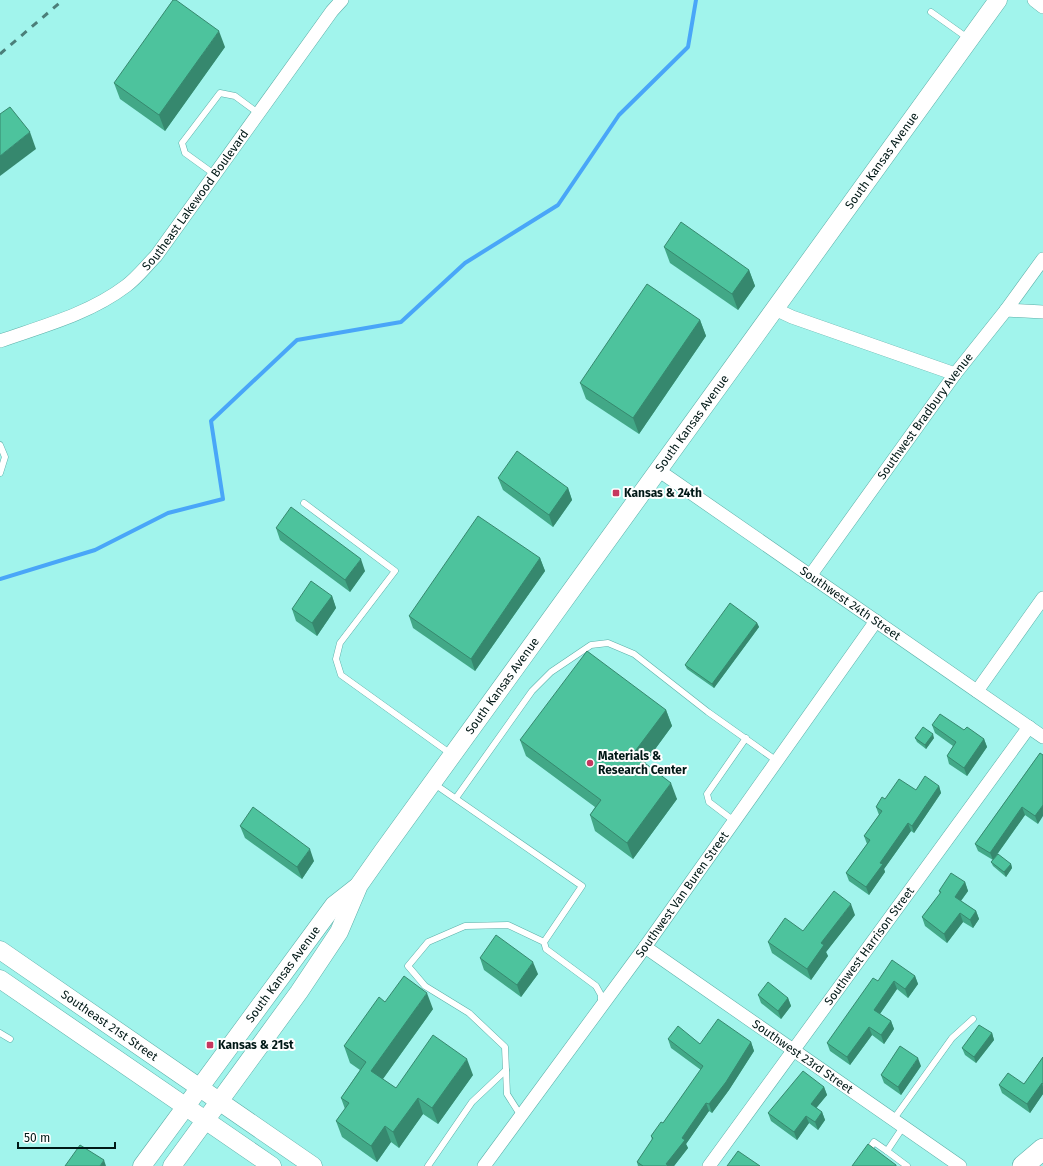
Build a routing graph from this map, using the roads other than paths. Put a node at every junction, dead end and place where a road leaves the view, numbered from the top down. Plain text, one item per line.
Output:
1 (342, 0) edge
2 (998, 0) edge
3 (1034, 0) edge
4 (1043, 7) edge
5 (931, 12) dead end
6 (970, 40) junction
7 (258, 113) junction
8 (214, 174) junction
9 (1043, 259) edge
10 (775, 308) junction
11 (1006, 310) junction
12 (1043, 312) edge
13 (0, 341) edge
14 (955, 374) junction
15 (0, 445) edge
16 (658, 470) junction
17 (0, 473) edge
18 (304, 503) dead end
19 (810, 576) junction
20 (1043, 598) edge
21 (876, 621) junction
22 (977, 691) junction
23 (1029, 727) junction
24 (1043, 737) edge
25 (746, 738) junction
26 (452, 755) junction
27 (777, 760) junction
28 (432, 782) junction
29 (456, 798) junction
30 (734, 821) junction
31 (359, 885) junction
32 (544, 942) junction
33 (645, 946) junction
34 (0, 950) edge
35 (0, 979) edge
36 (601, 1006) junction
37 (973, 1019) dead end
38 (0, 1033) edge
39 (10, 1039) dead end
40 (794, 1051) junction
41 (506, 1070) junction
42 (200, 1087) junction
43 (220, 1101) junction
44 (186, 1107) junction
45 (520, 1116) junction
46 (206, 1120) junction
47 (898, 1123) junction
48 (1043, 1149) edge
49 (887, 1151) junction
50 (1025, 1165) edge
51 (142, 1166) edge
52 (172, 1166) edge
53 (272, 1166) edge
54 (313, 1166) edge
55 (428, 1166) edge
56 (484, 1166) edge
57 (709, 1166) edge
58 (858, 1166) edge
59 (907, 1166) edge
60 (960, 1166) edge

1 - 7 street, Southeast Lakewood Boulevard
2 - 6 main road, South Kansas Avenue
3 - 4 street
5 - 6 lane
6 - 10 main road, South Kansas Avenue
7 - 8 street, Southeast Lakewood Boulevard
7 - 8 lane
8 - 13 street, Southeast Lakewood Boulevard
9 - 11 street, Southwest Bradbury Avenue
10 - 14 street
10 - 16 main road, South Kansas Avenue
11 - 12 street
11 - 14 street, Southwest Bradbury Avenue
14 - 19 street, Southwest Bradbury Avenue
15 - 17 lane
16 - 19 street, Southwest 24th Street
16 - 26 main road, South Kansas Avenue
18 - 26 lane
19 - 21 street, Southwest 24th Street
20 - 22 street
21 - 22 street, Southwest 24th Street
21 - 27 street, Southwest Van Buren Street
22 - 23 street, Southwest 24th Street
23 - 24 street, Southwest 24th Street
23 - 40 street, Southwest Harrison Street
25 - 27 lane
25 - 29 lane
25 - 30 lane
26 - 28 main road, South Kansas Avenue
27 - 30 street, Southwest Van Buren Street
28 - 29 lane
28 - 31 main road, South Kansas Avenue
29 - 32 lane
30 - 33 street, Southwest Van Buren Street
31 - 42 main road, South Kansas Avenue
31 - 43 main road, South Kansas Avenue
32 - 36 lane
32 - 41 lane
33 - 36 street, Southwest Van Buren Street
33 - 40 street, Southwest 23rd Street
34 - 42 main road, Southeast 21st Street
35 - 44 main road, Southeast 21st Street
36 - 45 street, Southwest Van Buren Street
37 - 47 lane
38 - 39 lane
40 - 47 street, Southwest 23rd Street
40 - 57 street, Southwest Harrison Street
41 - 45 lane
41 - 55 lane
42 - 43 main road, Southeast 21st Street
42 - 44 main road, South Kansas Avenue
43 - 46 main road, South Kansas Avenue
43 - 54 main road, Southeast 21st Street
44 - 46 main road, Southeast 21st Street
44 - 51 main road, South Kansas Avenue
45 - 56 street, Southwest Van Buren Street
46 - 52 main road, South Kansas Avenue
46 - 53 main road, Southeast 21st Street
47 - 49 lane
47 - 60 street, Southwest 23rd Street
48 - 50 main road
49 - 58 lane
49 - 59 lane

